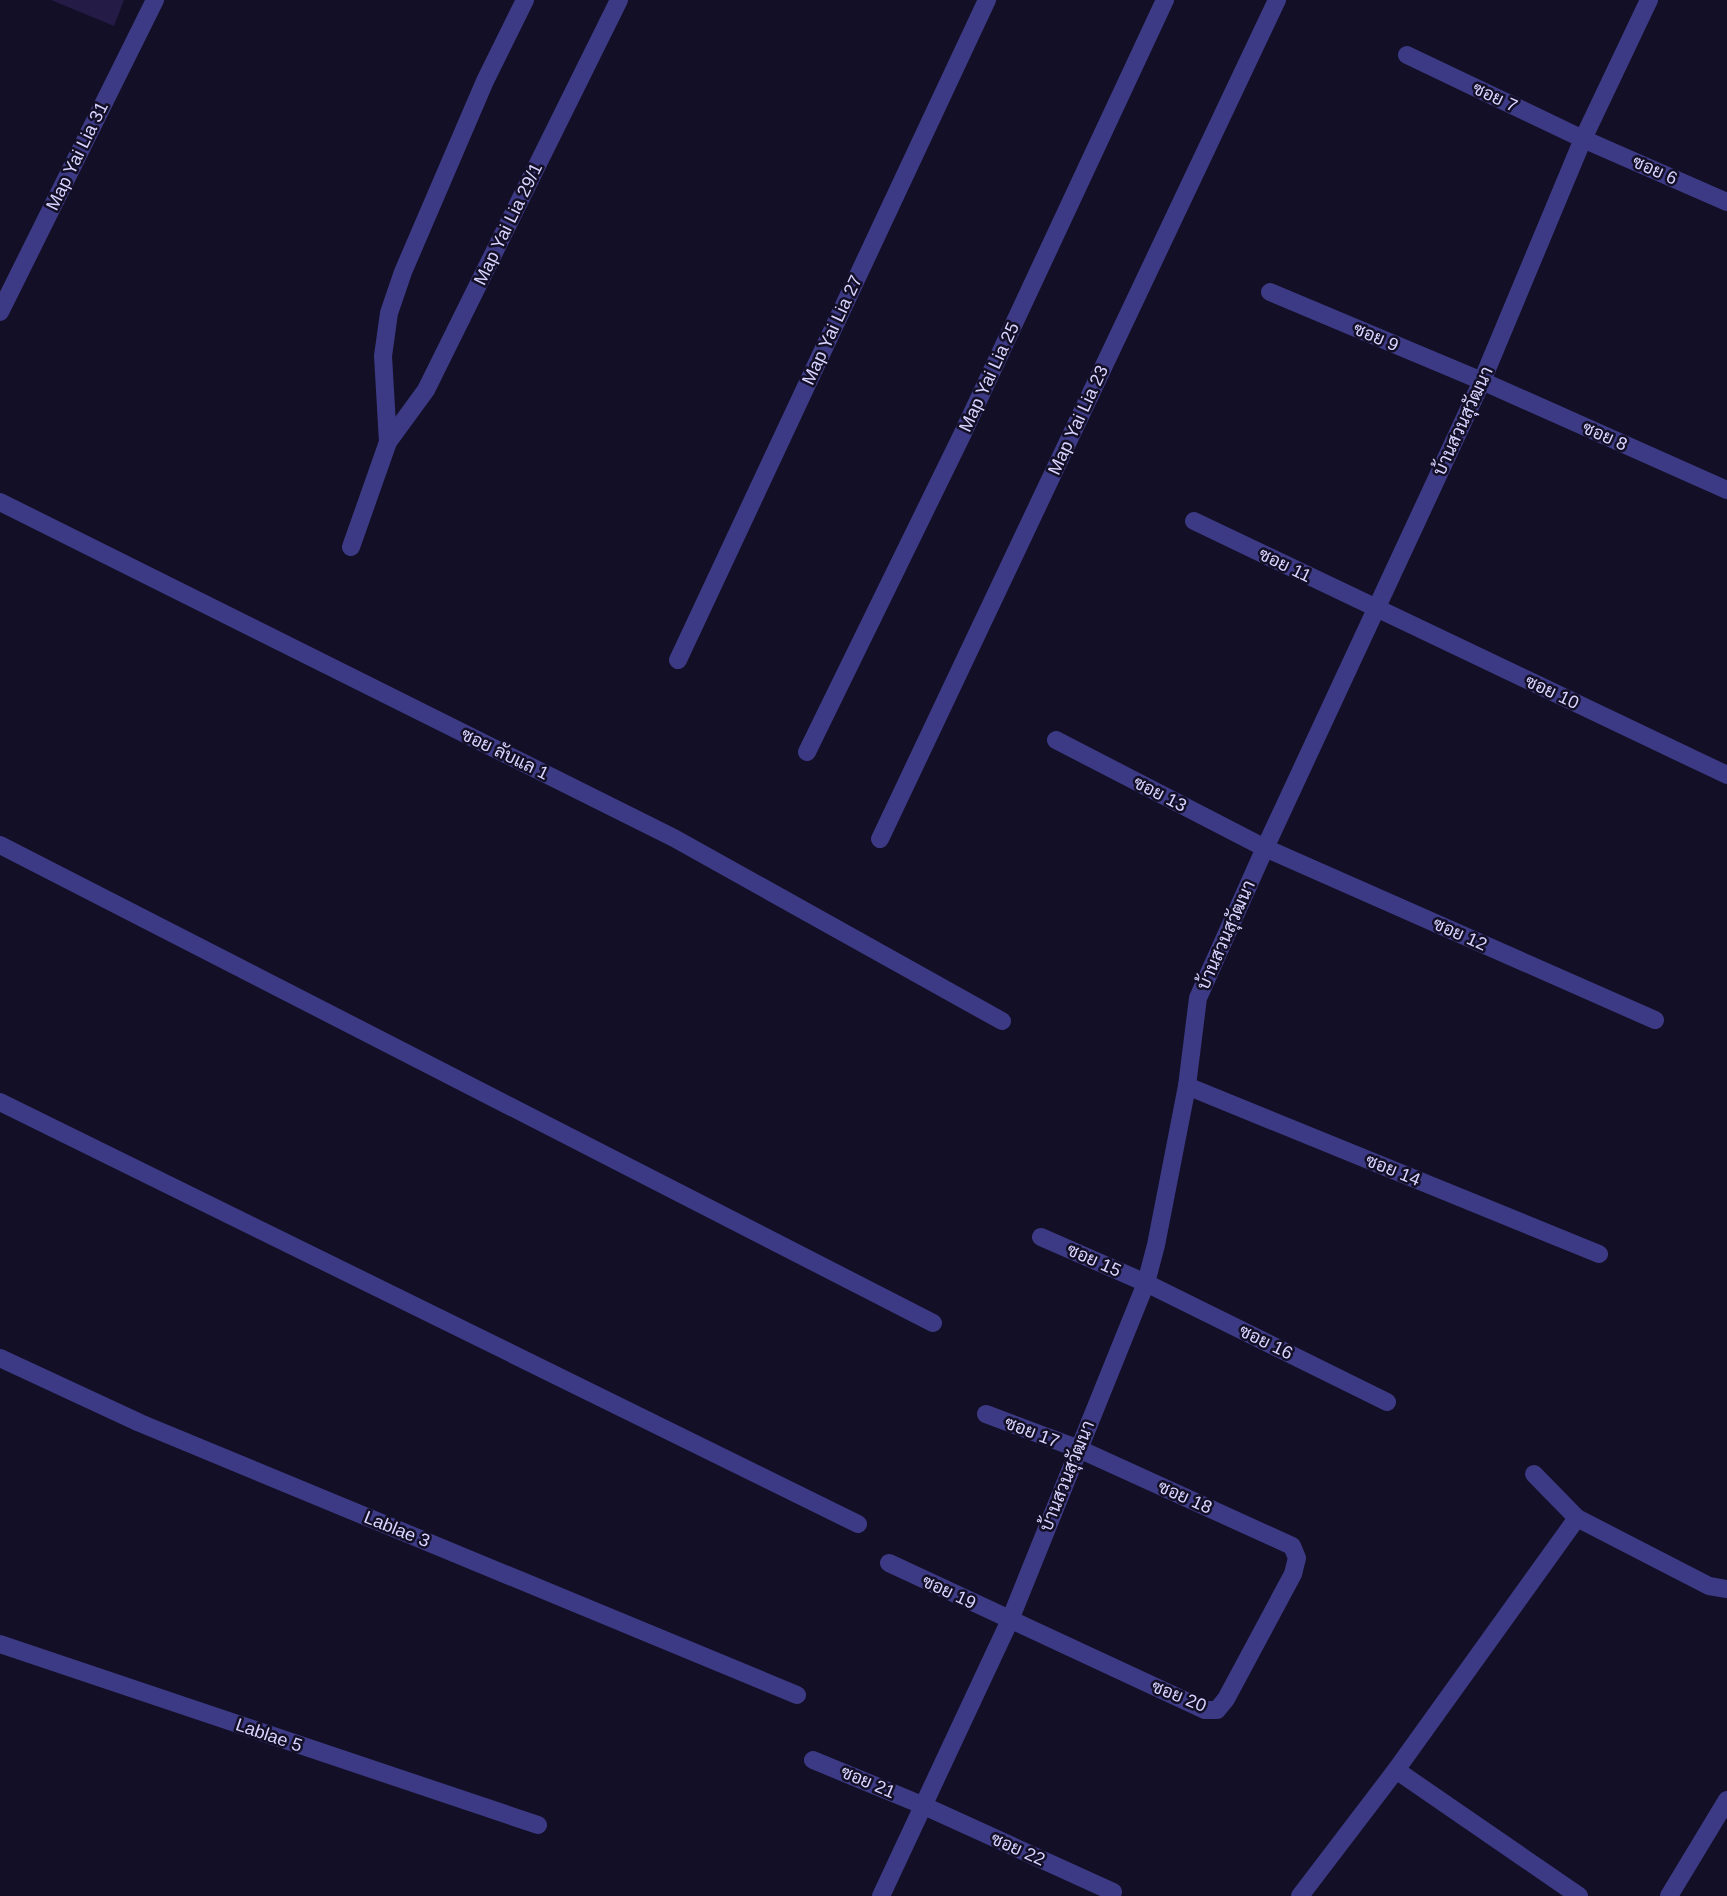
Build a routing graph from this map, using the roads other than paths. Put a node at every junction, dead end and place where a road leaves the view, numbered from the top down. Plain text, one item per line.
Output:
1 (155, 0) edge
2 (525, 0) edge
3 (619, 0) edge
4 (987, 0) edge
5 (1164, 0) edge
6 (1276, 0) edge
7 (1649, 0) edge
8 (1407, 55) dead end
9 (1583, 139) junction
10 (1727, 202) edge
11 (1270, 292) dead end
12 (0, 312) edge
13 (1482, 381) junction
14 (388, 442) junction
15 (1727, 491) edge
16 (0, 502) edge
17 (1194, 521) dead end
18 (351, 547) dead end
19 (1377, 608) junction
20 (678, 660) dead end
21 (1055, 740) dead end
22 (807, 752) dead end
23 (1727, 775) edge
24 (880, 839) dead end
25 (0, 845) edge
26 (1265, 848) junction
27 (1655, 1020) dead end
28 (1002, 1021) dead end
29 (1187, 1086) junction
30 (0, 1102) edge
31 (1041, 1237) dead end
32 (1599, 1254) dead end
33 (1146, 1283) junction
34 (933, 1322) dead end
35 (0, 1358) edge
36 (1387, 1402) dead end
37 (986, 1414) dead end
38 (1079, 1449) junction
39 (1534, 1474) dead end
40 (1577, 1518) junction
41 (858, 1524) dead end
42 (1292, 1546) joint
43 (889, 1563) dead end
44 (1727, 1589) edge
45 (1010, 1620) junction
46 (0, 1644) edge
47 (797, 1695) dead end
48 (813, 1759) dead end
49 (1396, 1770) junction
50 (1727, 1800) edge
51 (922, 1805) junction
52 (538, 1825) dead end
53 (1113, 1892) dead end
54 (881, 1896) edge
55 (1300, 1896) edge
56 (1579, 1896) edge
57 (1669, 1896) edge

1 - 12 street, Map Yai Lia 31
2 - 14 street
3 - 14 street, Map Yai Lia 29/1
4 - 20 street, Map Yai Lia 27
5 - 22 street, Map Yai Lia 25
6 - 24 street, Map Yai Lia 23
7 - 9 street, บ้านสวนสุวัฒนา
8 - 9 street, ซอย 7
9 - 10 street, ซอย 6
9 - 13 street, บ้านสวนสุวัฒนา
11 - 13 street, ซอย 9
13 - 15 street, ซอย 8
13 - 19 street, บ้านสวนสุวัฒนา
14 - 18 street
16 - 28 street, ซอย ลับแล 1
17 - 19 street, ซอย 11
19 - 23 street, ซอย 10
19 - 26 street, บ้านสวนสุวัฒนา
21 - 26 street, ซอย 13
25 - 34 street
26 - 27 street, ซอย 12
26 - 29 street, บ้านสวนสุวัฒนา
29 - 32 street, ซอย 14
29 - 33 street, บ้านสวนสุวัฒนา
30 - 41 street
31 - 33 street, ซอย 15
33 - 36 street, ซอย 16
33 - 38 street, บ้านสวนสุวัฒนา
35 - 47 street, Lablae 3
37 - 38 street, ซอย 17
38 - 42 street, ซอย 18
38 - 45 street, บ้านสวนสุวัฒนา
39 - 40 street
40 - 44 street
40 - 49 street
42 - 45 street, ซอย 20
43 - 45 street, ซอย 19
45 - 51 street, บ้านสวนสุวัฒนา
46 - 52 street, Lablae 5
48 - 51 street, ซอย 21
49 - 55 street
49 - 56 street
50 - 57 street
51 - 53 street, ซอย 22
51 - 54 street, บ้านสวนสุวัฒนา

